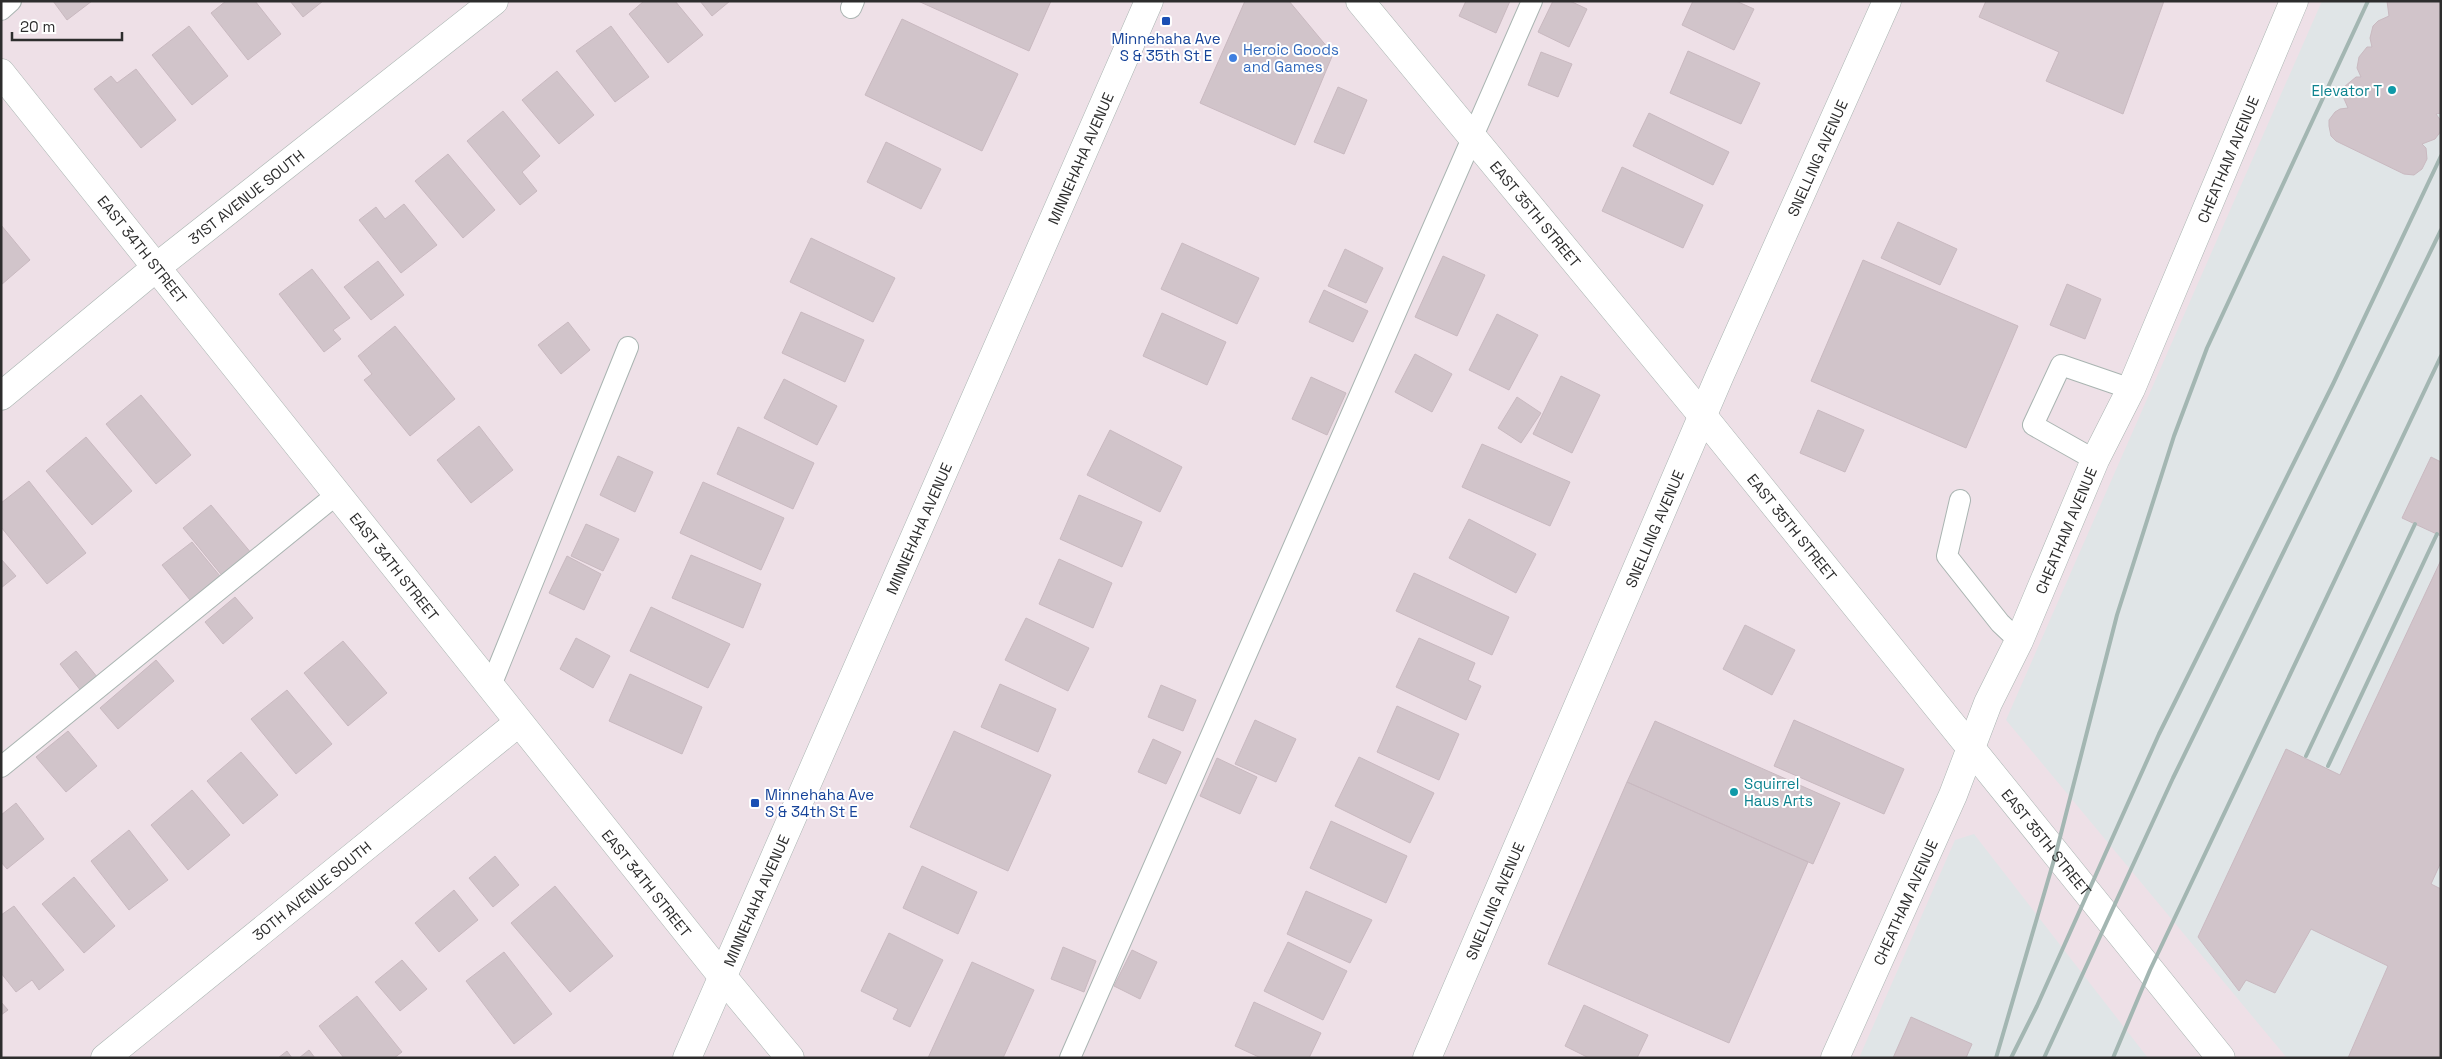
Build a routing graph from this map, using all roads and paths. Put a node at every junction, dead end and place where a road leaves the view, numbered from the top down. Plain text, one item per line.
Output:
1 (11, 1) edge
2 (494, 1) edge
3 (1149, 1) edge
4 (1360, 1) edge
5 (1532, 1) edge
6 (1887, 1) edge
7 (2294, 1) edge
8 (1, 10) edge
9 (1, 73) edge
10 (1474, 137) junction
11 (158, 266) junction
12 (628, 347) dead end
13 (2131, 389) junction
14 (1, 396) edge
15 (1702, 415) junction
16 (2095, 460) junction
17 (336, 495) junction
18 (1960, 500) dead end
19 (2019, 641) junction
20 (490, 688) junction
21 (518, 723) junction
22 (1970, 747) junction
23 (1, 766) edge
24 (722, 976) junction
25 (105, 1058) edge
26 (687, 1058) edge
27 (790, 1058) edge
28 (1070, 1058) edge
29 (1427, 1058) edge
30 (1835, 1058) edge
31 (2221, 1058) edge

1 - 8 lane
2 - 11 street, 31ST AVENUE SOUTH
3 - 24 street, MINNEHAHA AVENUE
4 - 10 street, EAST 35TH STREET
5 - 10 lane
6 - 15 street, SNELLING AVENUE
7 - 13 street, CHEATHAM AVENUE
9 - 11 street, EAST 34TH STREET
10 - 15 street, EAST 35TH STREET
10 - 28 lane
11 - 14 street, 31ST AVENUE SOUTH
11 - 17 street, EAST 34TH STREET
12 - 20 lane
13 - 16 street, CHEATHAM AVENUE
13 - 16 lane
15 - 22 street, EAST 35TH STREET
15 - 29 street, SNELLING AVENUE
16 - 19 street, CHEATHAM AVENUE
17 - 20 street, EAST 34TH STREET
17 - 23 lane
18 - 19 lane
19 - 22 street, CHEATHAM AVENUE
20 - 21 street, EAST 34TH STREET
21 - 24 street, EAST 34TH STREET
21 - 25 street, 30TH AVENUE SOUTH
22 - 30 street, CHEATHAM AVENUE
22 - 31 street, EAST 35TH STREET
24 - 26 street, MINNEHAHA AVENUE
24 - 27 street, EAST 34TH STREET

